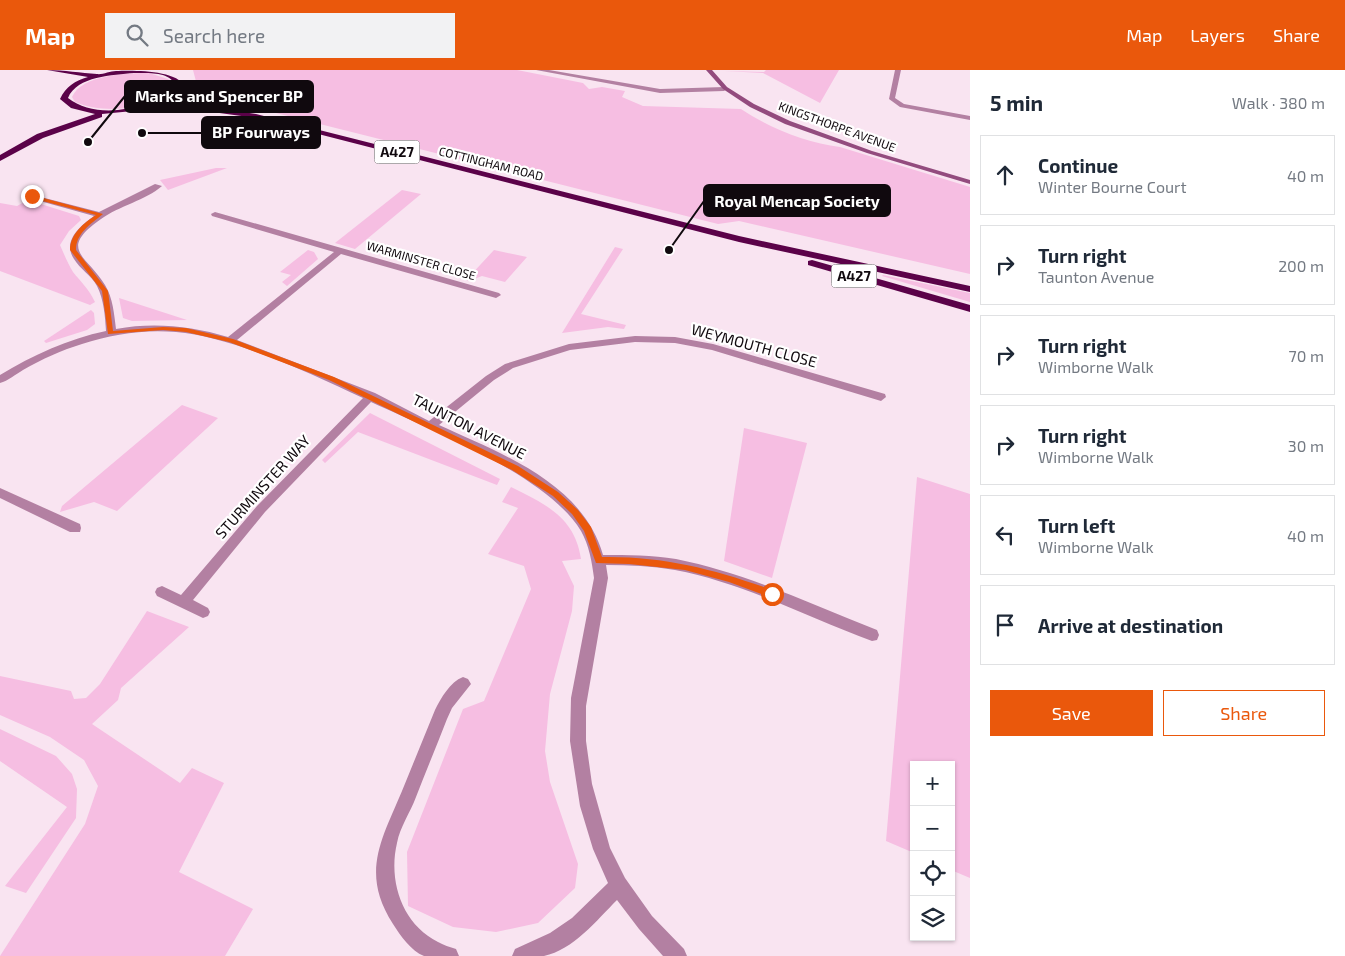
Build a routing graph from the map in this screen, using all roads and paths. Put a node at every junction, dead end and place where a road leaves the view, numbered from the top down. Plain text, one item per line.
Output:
1 (51, 70) edge
2 (130, 70) edge
3 (176, 70) edge
4 (538, 70) edge
5 (569, 70) edge
6 (709, 70) edge
7 (898, 70) edge
8 (116, 72) junction
9 (106, 74) junction
10 (562, 75) junction
11 (181, 87) junction
12 (724, 89) junction
13 (64, 97) junction
14 (193, 99) dead end
15 (207, 106) junction
16 (138, 108) junction
17 (129, 109) junction
18 (970, 118) edge
19 (40, 136) junction
20 (0, 158) edge
21 (970, 182) edge
22 (158, 186) dead end
23 (32, 196) dead end
24 (100, 214) junction
25 (214, 214) dead end
26 (739, 239) junction
27 (340, 251) junction
28 (970, 289) edge
29 (496, 295) dead end
30 (970, 309) edge
31 (110, 333) junction
32 (231, 340) junction
33 (0, 380) edge
34 (370, 396) junction
35 (881, 397) dead end
36 (431, 426) junction
37 (0, 493) edge
38 (75, 528) dead end
39 (599, 560) junction
40 (162, 592) dead end
41 (184, 602) junction
42 (203, 612) dead end
43 (872, 635) dead end
44 (463, 684) dead end
45 (619, 885) junction
46 (448, 956) edge
47 (522, 956) edge
48 (677, 956) edge

1 - 9 highway
1 - 13 highway
2 - 8 highway
3 - 11 highway
4 - 10 street
5 - 10 street
6 - 12 street, KINGSTHORPE AVENUE
7 - 18 street
8 - 9 highway
8 - 11 highway
9 - 13 highway
10 - 12 street
11 - 16 highway
12 - 21 street, KINGSTHORPE AVENUE
13 - 17 highway
13 - 19 highway
14 - 15 highway, COTTINGHAM ROAD / A427
15 - 16 highway, COTTINGHAM ROAD / A427
15 - 26 highway, COTTINGHAM ROAD / A427
16 - 17 highway
17 - 19 highway
19 - 20 highway
22 - 24 street
23 - 24 street
24 - 31 street
25 - 27 street, WARMINSTER CLOSE
26 - 28 highway, COTTINGHAM ROAD / A427
26 - 30 highway, COTTINGHAM ROAD / A427
27 - 29 street, WARMINSTER CLOSE
27 - 32 street
31 - 32 street, TAUNTON AVENUE
31 - 33 street, TAUNTON AVENUE
32 - 34 street, TAUNTON AVENUE
34 - 36 street, TAUNTON AVENUE
34 - 41 street, STURMINSTER WAY
35 - 36 street, WEYMOUTH CLOSE
36 - 39 street, TAUNTON AVENUE
37 - 38 street
39 - 43 street
39 - 45 street, TAUNTON AVENUE
40 - 41 street
41 - 42 street
44 - 46 street
45 - 47 street
45 - 48 street, TAUNTON AVENUE

